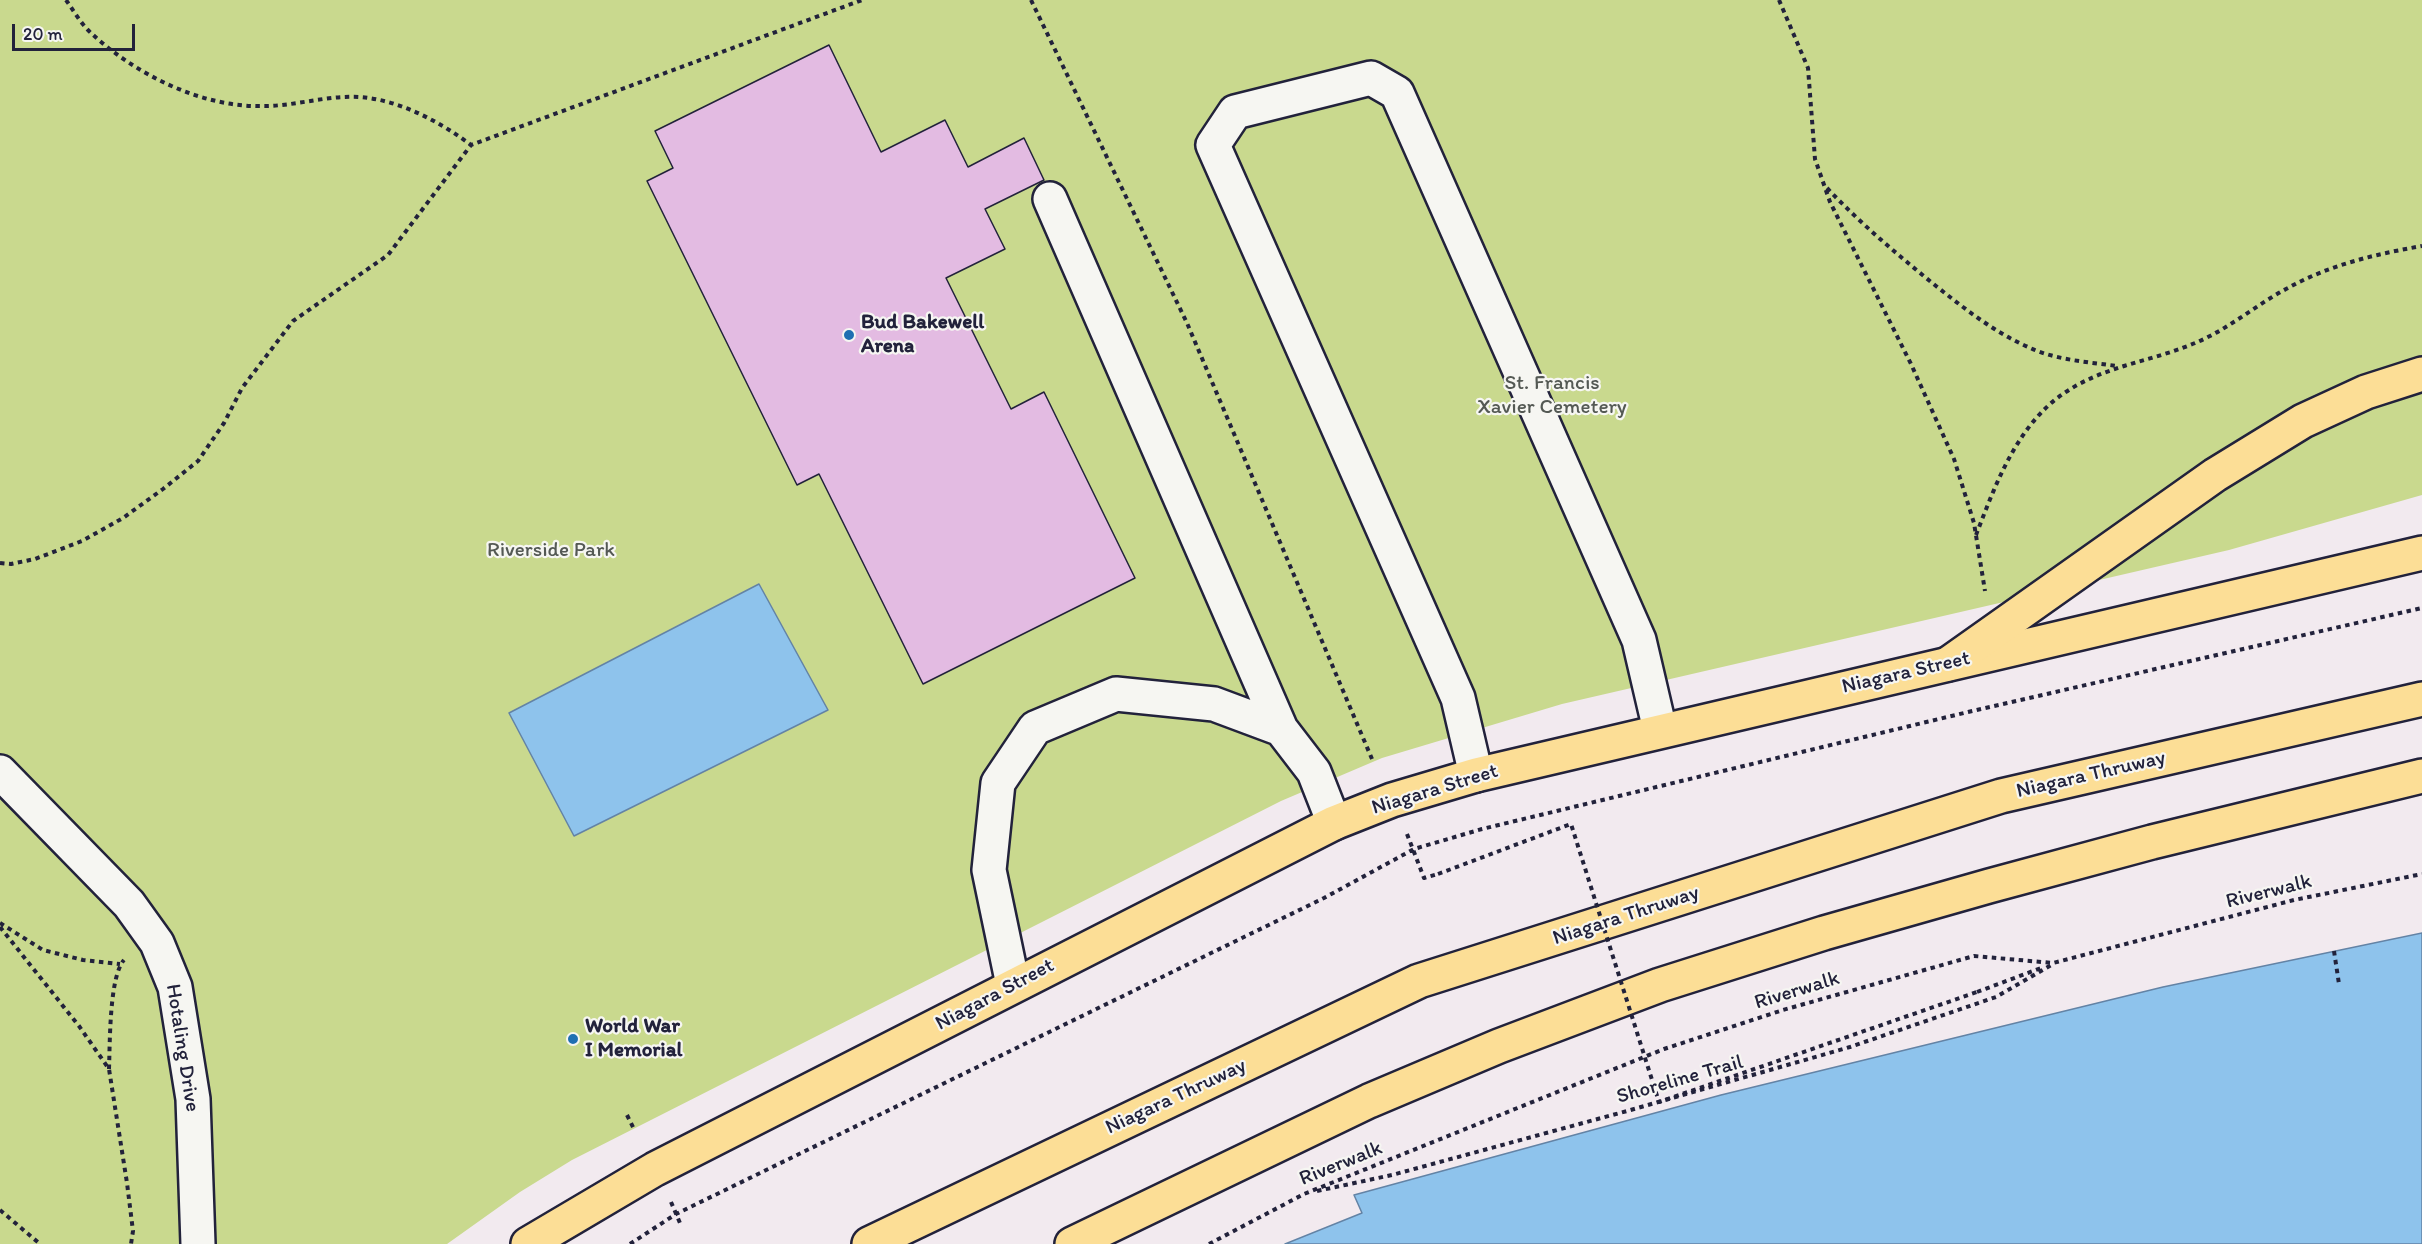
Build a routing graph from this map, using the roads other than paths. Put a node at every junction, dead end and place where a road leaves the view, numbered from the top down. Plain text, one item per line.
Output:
1 (1050, 200) dead end
2 (2422, 374) edge
3 (2422, 553) edge
4 (1948, 664) junction
5 (2422, 699) edge
6 (1281, 729) junction
7 (1660, 730) junction
8 (0, 772) edge
9 (1476, 775) junction
10 (2422, 776) edge
11 (1335, 823) junction
12 (1013, 985) junction
13 (198, 1244) edge
14 (528, 1244) edge
15 (869, 1244) edge
16 (1072, 1244) edge

1 - 6 street
2 - 4 main road
3 - 4 main road, Niagara Street
4 - 7 main road, Niagara Street
5 - 15 main road, Niagara Thruway
6 - 11 street
6 - 12 street
7 - 9 main road, Niagara Street
7 - 9 street
8 - 13 street, Hotaling Drive
9 - 11 main road, Niagara Street
10 - 16 main road
11 - 12 main road, Niagara Street
12 - 14 main road, Niagara Street

